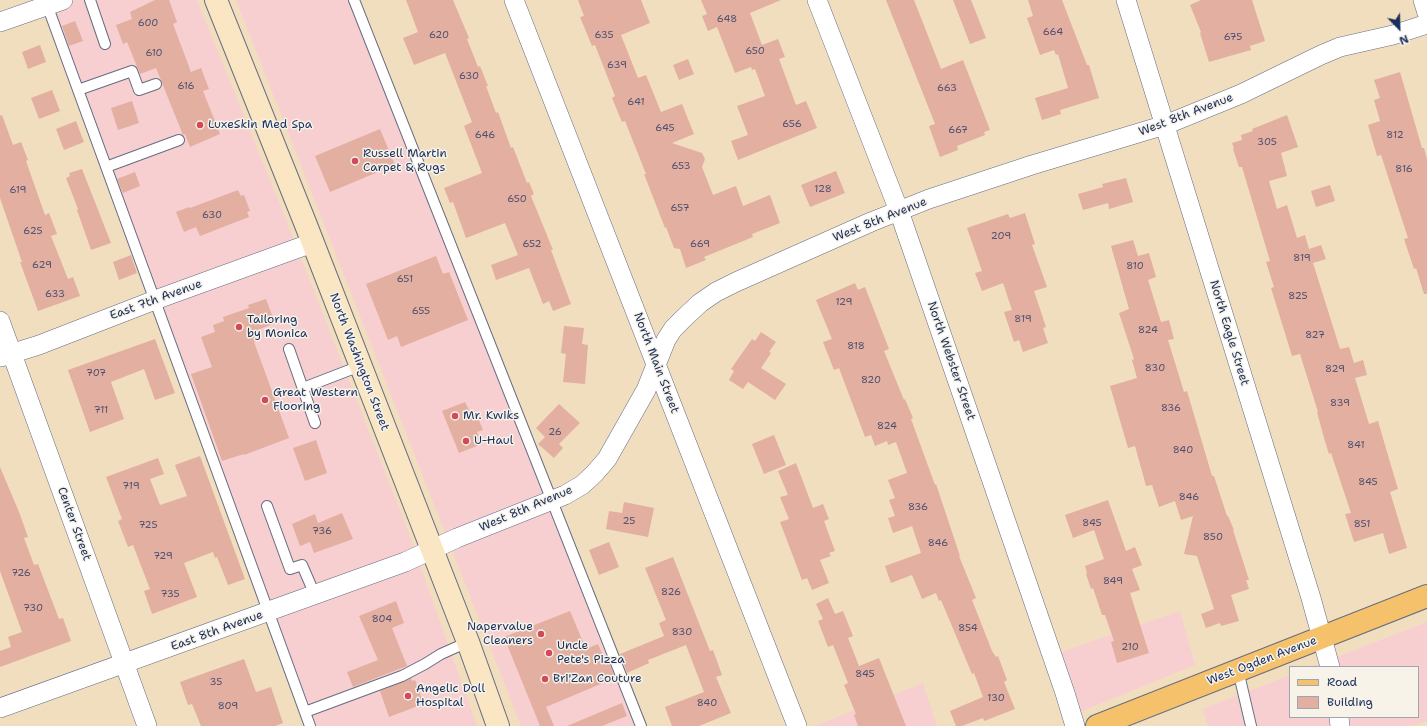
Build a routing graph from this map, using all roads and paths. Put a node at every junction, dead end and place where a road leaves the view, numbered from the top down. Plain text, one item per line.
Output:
1 (90, 0) edge
2 (216, 0) edge
3 (354, 0) edge
4 (514, 0) edge
5 (817, 0) edge
6 (1126, 0) edge
7 (1423, 0) edge
8 (52, 2) edge
9 (1427, 13) edge
10 (0, 22) edge
11 (1427, 24) edge
12 (105, 44) dead end
13 (156, 84) dead end
14 (78, 90) junction
15 (1165, 125) junction
16 (179, 140) dead end
17 (106, 167) junction
18 (899, 211) junction
19 (312, 243) junction
20 (155, 300) junction
21 (0, 322) edge
22 (289, 349) dead end
23 (6, 356) edge
24 (656, 364) junction
25 (360, 366) junction
26 (303, 388) junction
27 (315, 423) dead end
28 (551, 501) junction
29 (267, 506) dead end
30 (432, 550) junction
31 (315, 595) junction
32 (1427, 596) edge
33 (268, 612) junction
34 (1322, 638) junction
35 (468, 642) junction
36 (124, 664) junction
37 (1330, 666) edge
38 (1238, 670) junction
39 (0, 708) edge
40 (305, 712) junction
41 (147, 726) edge
42 (310, 726) edge
43 (498, 726) edge
44 (641, 726) edge
45 (797, 726) edge
46 (1074, 726) edge
47 (1097, 726) edge
48 (1251, 726) edge

1 - 12 lane
2 - 19 main road, North Washington Street
3 - 28 lane
4 - 24 street, North Main Street
5 - 18 street, North Webster Street
6 - 15 street, North Eagle Street
7 - 9 street
8 - 10 street
8 - 14 lane
11 - 15 street, West 8th Avenue
13 - 14 lane
14 - 17 lane
15 - 18 street, West 8th Avenue
15 - 34 street, North Eagle Street
16 - 17 lane
17 - 20 lane
18 - 24 street, West 8th Avenue
18 - 46 street, North Webster Street
19 - 20 street, East 7th Avenue
19 - 25 main road, North Washington Street
20 - 23 street, East 7th Avenue
20 - 33 lane
21 - 23 street, Center Street
22 - 26 lane
23 - 36 street, Center Street
24 - 28 street, West 8th Avenue
24 - 45 street, North Main Street
25 - 26 lane
25 - 30 main road, North Washington Street
26 - 27 lane
28 - 30 street, West 8th Avenue
28 - 44 lane
29 - 31 lane
30 - 31 street, East 8th Avenue
30 - 35 main road, North Washington Street
31 - 33 street, East 8th Avenue
32 - 34 main road, West Ogden Avenue
33 - 36 street, East 8th Avenue
33 - 40 lane
34 - 37 street, North Eagle Street
34 - 38 main road, West Ogden Avenue
35 - 40 lane
35 - 43 main road, North Washington Street
36 - 39 street, East 8th Avenue
36 - 41 street, Center Street
38 - 47 main road, West Ogden Avenue
38 - 48 lane
40 - 42 lane

